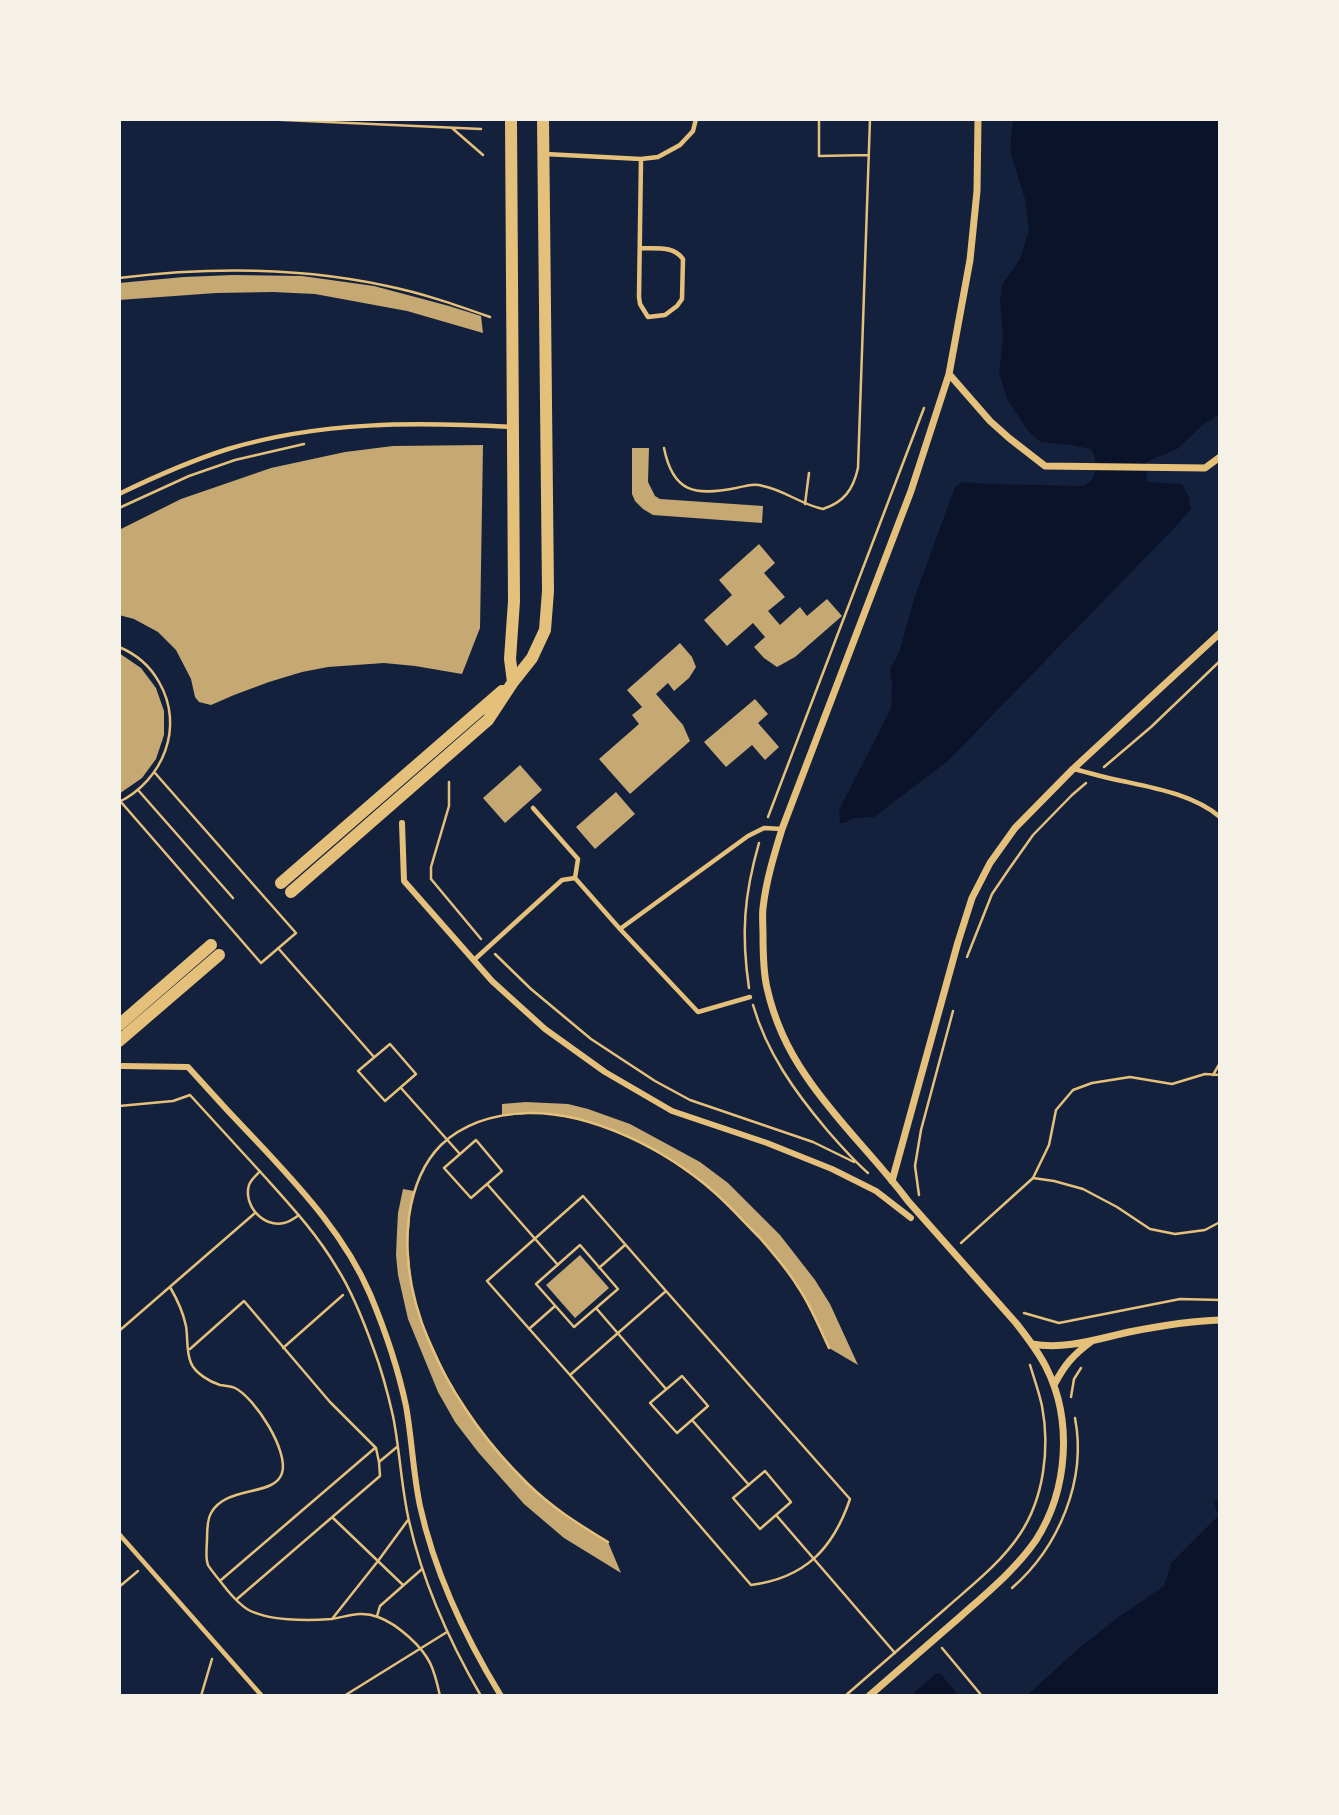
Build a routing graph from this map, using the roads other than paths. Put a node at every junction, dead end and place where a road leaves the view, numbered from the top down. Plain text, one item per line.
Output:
1 (511, 119) edge
2 (543, 119) edge
3 (696, 119) edge
4 (978, 119) edge
5 (544, 154) junction
6 (641, 159) junction
7 (640, 248) junction
8 (949, 374) junction
9 (514, 427) junction
10 (1220, 457) edge
11 (119, 494) edge
12 (1220, 633) edge
13 (513, 682) junction
14 (1073, 769) junction
15 (533, 808) dead end
16 (1220, 817) edge
17 (402, 823) dead end
18 (782, 829) junction
19 (575, 877) junction
20 (286, 888) dead end
21 (620, 929) junction
22 (473, 960) junction
23 (750, 997) dead end
24 (119, 1025) edge
25 (119, 1041) edge
26 (122, 1066) dead end
27 (892, 1181) junction
28 (911, 1217) dead end
29 (1220, 1320) edge
30 (1094, 1340) junction
31 (1032, 1344) junction
32 (1054, 1385) junction
33 (119, 1534) edge
34 (262, 1696) edge
35 (501, 1696) edge
36 (869, 1696) edge

1 - 9 main road
2 - 5 main road
3 - 6 lane
4 - 8 street
5 - 6 lane
5 - 13 main road
6 - 7 lane
7 - 7 lane
8 - 10 street
8 - 18 street
9 - 11 lane
9 - 13 main road
12 - 14 street
13 - 20 main road
14 - 16 lane
14 - 27 street
15 - 19 lane
17 - 22 street
18 - 21 lane
18 - 27 street
19 - 21 lane
19 - 22 lane
21 - 23 lane
22 - 28 street
24 - 25 main road
26 - 35 street
27 - 31 street
29 - 30 street
30 - 31 street
30 - 32 street
31 - 32 street
32 - 36 street
33 - 34 lane

